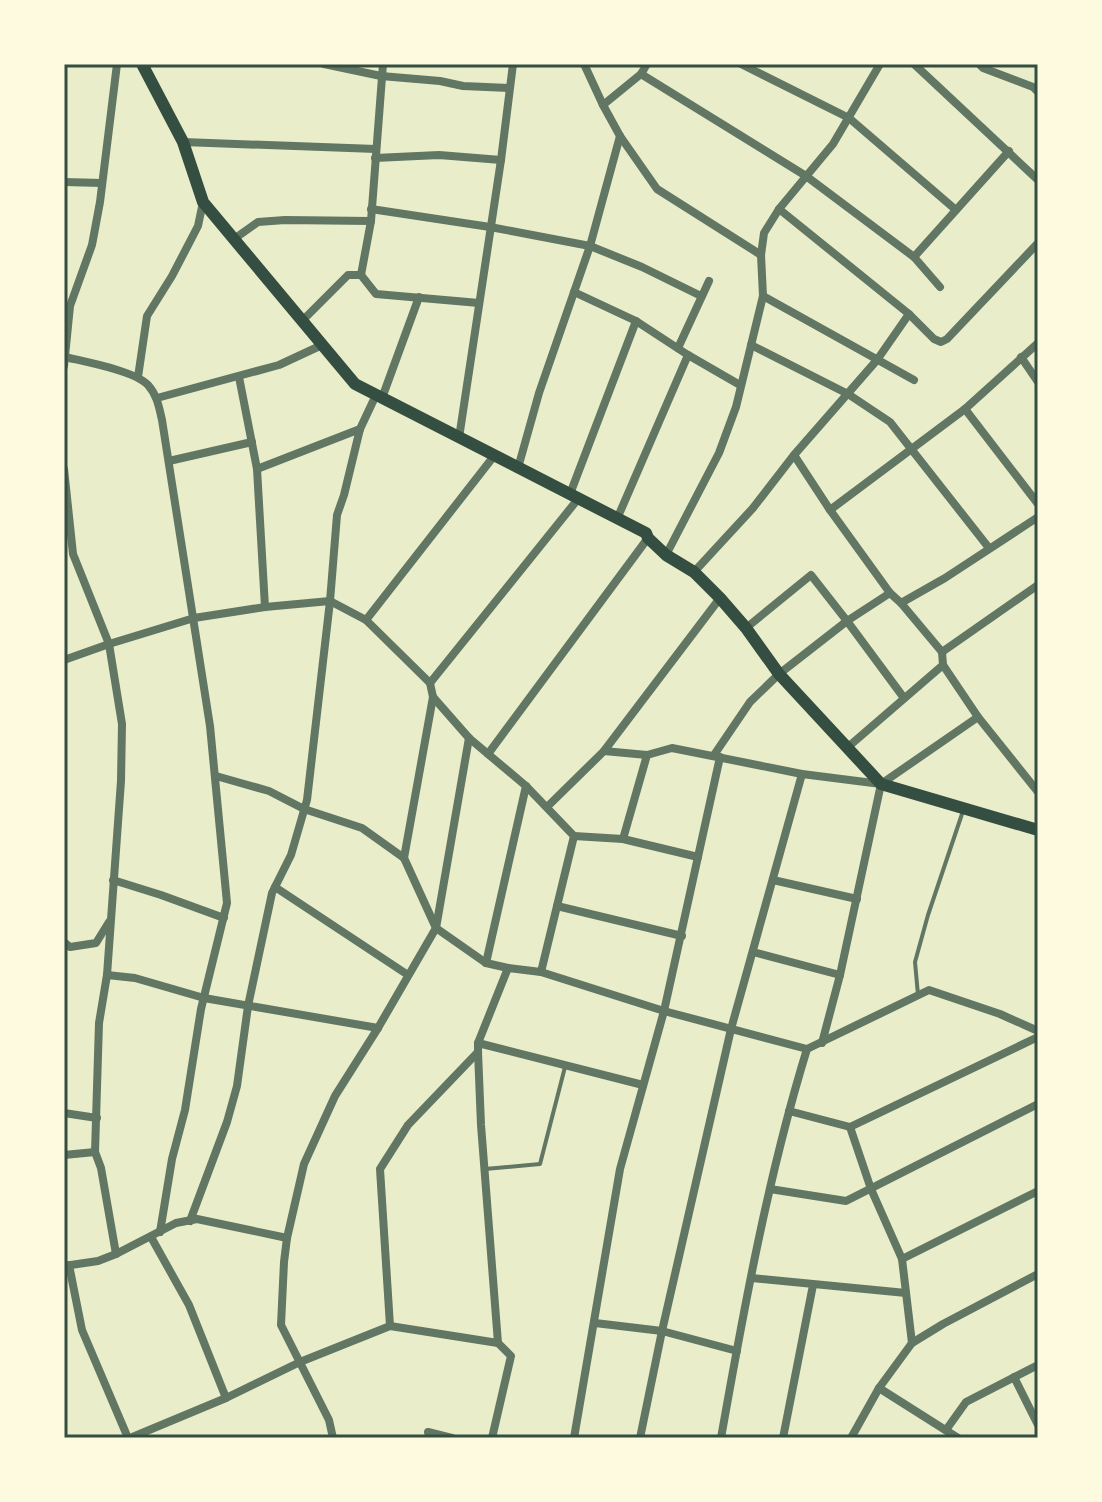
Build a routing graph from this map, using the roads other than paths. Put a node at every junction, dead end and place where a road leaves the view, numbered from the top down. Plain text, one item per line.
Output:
1 (117, 64) edge
2 (142, 64) edge
3 (324, 64) edge
4 (383, 64) edge
5 (513, 64) edge
6 (584, 64) edge
7 (647, 64) edge
8 (741, 64) edge
9 (880, 64) edge
10 (914, 64) edge
11 (984, 65) edge
12 (641, 74) junction
13 (381, 76) junction
14 (1036, 87) edge
15 (509, 88) junction
16 (603, 105) junction
17 (849, 118) junction
18 (620, 136) junction
19 (183, 142) junction
20 (1009, 151) junction
21 (376, 154) junction
22 (501, 160) junction
23 (806, 176) junction
24 (1038, 180) edge
25 (64, 182) edge
26 (102, 183) junction
27 (203, 202) junction
28 (371, 209) junction
29 (779, 209) junction
30 (956, 210) junction
31 (371, 221) junction
32 (490, 227) junction
33 (234, 239) junction
34 (1038, 243) edge
35 (590, 246) junction
36 (761, 255) junction
37 (914, 257) junction
38 (361, 275) junction
39 (709, 281) dead end
40 (940, 287) dead end
41 (574, 292) junction
42 (701, 296) junction
43 (763, 296) junction
44 (419, 297) junction
45 (479, 303) junction
46 (909, 314) junction
47 (302, 321) junction
48 (636, 321) junction
49 (1038, 343) edge
50 (322, 345) junction
51 (751, 345) junction
52 (678, 348) junction
53 (688, 355) junction
54 (65, 357) edge
55 (1021, 357) junction
56 (877, 360) junction
57 (64, 366) edge
58 (138, 377) junction
59 (239, 377) junction
60 (914, 380) dead end
61 (1038, 382) edge
62 (740, 385) junction
63 (848, 394) junction
64 (379, 397) junction
65 (157, 398) junction
66 (965, 409) junction
67 (360, 429) junction
68 (459, 438) junction
69 (252, 442) junction
70 (911, 448) junction
71 (794, 455) junction
72 (494, 456) junction
73 (169, 461) junction
74 (518, 468) junction
75 (257, 469) junction
76 (64, 473) edge
77 (574, 496) junction
78 (1038, 504) edge
79 (66, 506) edge
80 (830, 510) junction
81 (1038, 517) edge
82 (617, 519) junction
83 (648, 538) junction
84 (989, 548) junction
85 (666, 555) junction
86 (694, 572) junction
87 (1038, 585) edge
88 (890, 593) junction
89 (720, 598) junction
90 (330, 601) junction
91 (901, 603) junction
92 (265, 607) junction
93 (194, 618) junction
94 (366, 620) junction
95 (847, 621) junction
96 (746, 628) junction
97 (109, 644) junction
98 (942, 652) junction
99 (64, 660) edge
100 (943, 665) junction
101 (779, 674) junction
102 (430, 683) junction
103 (433, 697) junction
104 (904, 698) junction
105 (978, 717) junction
106 (469, 738) junction
107 (848, 747) junction
108 (604, 751) junction
109 (488, 754) junction
110 (647, 755) junction
111 (717, 756) junction
112 (802, 774) junction
113 (216, 776) junction
114 (1035, 779) edge
115 (881, 784) junction
116 (526, 786) junction
117 (1038, 792) edge
118 (547, 807) junction
119 (304, 809) junction
120 (964, 809) junction
121 (1038, 830) edge
122 (574, 836) junction
123 (623, 839) junction
124 (698, 857) junction
125 (404, 858) junction
126 (113, 880) junction
127 (773, 880) junction
128 (275, 887) junction
129 (857, 899) junction
130 (557, 906) junction
131 (224, 918) junction
132 (111, 919) junction
133 (436, 928) junction
134 (682, 936) junction
135 (64, 942) edge
136 (753, 952) junction
137 (486, 963) junction
138 (508, 968) junction
139 (541, 972) junction
140 (107, 975) junction
141 (408, 975) junction
142 (840, 975) junction
143 (918, 995) junction
144 (204, 998) junction
145 (248, 1006) junction
146 (664, 1011) junction
147 (378, 1028) junction
148 (731, 1029) junction
149 (1038, 1031) edge
150 (1038, 1037) edge
151 (822, 1043) junction
152 (478, 1048) junction
153 (807, 1049) junction
154 (565, 1065) junction
155 (643, 1085) junction
156 (1038, 1104) edge
157 (789, 1111) junction
158 (64, 1113) edge
159 (97, 1118) junction
160 (850, 1127) junction
161 (95, 1152) junction
162 (64, 1155) edge
163 (485, 1169) junction
164 (770, 1189) junction
165 (871, 1189) junction
166 (1038, 1191) edge
167 (190, 1221) junction
168 (156, 1234) junction
169 (287, 1238) junction
170 (116, 1254) junction
171 (902, 1259) junction
172 (66, 1266) edge
173 (1038, 1274) edge
174 (752, 1278) junction
175 (813, 1285) junction
176 (906, 1293) junction
177 (595, 1323) junction
178 (390, 1326) junction
179 (662, 1331) junction
180 (498, 1343) junction
181 (912, 1343) junction
182 (737, 1351) junction
183 (300, 1362) junction
184 (1038, 1365) edge
185 (1014, 1377) junction
186 (879, 1388) junction
187 (226, 1398) junction
188 (1038, 1425) edge
189 (946, 1430) junction
190 (428, 1432) dead end
191 (129, 1438) edge
192 (333, 1438) edge
193 (452, 1438) edge
194 (492, 1438) edge
195 (574, 1438) edge
196 (640, 1438) edge
197 (721, 1438) edge
198 (783, 1438) edge
199 (851, 1438) edge
200 (958, 1438) edge

1 - 26 street
2 - 19 main road
3 - 13 street
4 - 13 street
5 - 15 street
6 - 16 street
7 - 12 street
8 - 17 street
9 - 17 street
10 - 20 street
11 - 14 street
12 - 16 street
12 - 23 street
13 - 15 street
13 - 21 street
15 - 22 street
16 - 18 street
17 - 23 street
17 - 30 street
18 - 35 street
18 - 36 street
19 - 21 street
19 - 27 main road
20 - 24 street
20 - 30 street
21 - 22 street
21 - 28 street
22 - 32 street
23 - 29 street
23 - 37 street
25 - 26 street
26 - 54 street
27 - 33 main road
27 - 58 street
28 - 31 street
28 - 32 street
29 - 36 street
29 - 46 street
30 - 37 street
31 - 33 street
31 - 38 street
32 - 35 street
32 - 45 street
33 - 47 main road
34 - 46 street
35 - 41 street
35 - 42 street
36 - 43 street
37 - 40 street
38 - 44 street
38 - 47 street
39 - 42 street
41 - 48 street
41 - 74 street
42 - 52 street
43 - 51 street
43 - 56 street
44 - 45 street
44 - 64 street
45 - 68 street
46 - 56 street
47 - 50 main road
48 - 52 street
48 - 77 street
49 - 55 street
50 - 59 street
50 - 64 main road
51 - 62 street
51 - 63 street
52 - 53 street
53 - 62 street
53 - 82 street
54 - 57 street
54 - 58 street
55 - 61 street
55 - 66 street
56 - 60 street
56 - 63 street
58 - 65 street
59 - 65 street
59 - 69 street
62 - 85 street
63 - 70 street
63 - 71 street
64 - 67 street
64 - 68 main road
65 - 73 street
66 - 70 street
66 - 78 street
67 - 75 street
67 - 90 street
68 - 72 main road
69 - 73 street
69 - 75 street
70 - 80 street
70 - 84 street
71 - 80 street
71 - 86 street
72 - 74 main road
72 - 94 street
73 - 93 street
74 - 77 main road
75 - 92 street
76 - 79 street
77 - 82 main road
77 - 102 street
79 - 97 street
80 - 88 street
81 - 84 street
82 - 83 main road
83 - 85 main road
83 - 109 street
84 - 91 street
85 - 86 main road
86 - 89 main road
87 - 98 street
88 - 91 street
88 - 95 street
89 - 96 main road
89 - 108 street
90 - 92 street
90 - 94 street
90 - 119 street
91 - 98 street
92 - 93 street
93 - 97 street
93 - 113 street
94 - 102 street
95 - 96 street
95 - 101 street
95 - 104 street
96 - 101 main road
97 - 99 street
97 - 126 street
98 - 100 street
100 - 104 street
100 - 105 street
101 - 107 main road
101 - 111 street
102 - 103 street
103 - 106 street
103 - 125 street
104 - 107 street
105 - 114 street
105 - 115 street
106 - 109 street
106 - 133 street
107 - 115 main road
108 - 110 street
108 - 118 street
109 - 116 street
110 - 111 street
110 - 123 street
111 - 112 street
111 - 124 street
112 - 115 street
112 - 127 street
113 - 119 street
113 - 131 street
114 - 117 street
115 - 120 main road
115 - 129 street
116 - 118 street
116 - 137 street
118 - 122 street
119 - 125 street
119 - 128 street
120 - 121 main road
120 - 143 lane
122 - 123 street
122 - 130 street
123 - 124 street
124 - 134 street
125 - 133 street
126 - 131 street
126 - 132 street
127 - 129 street
127 - 136 street
128 - 141 street
128 - 145 street
129 - 142 street
130 - 134 street
130 - 139 street
131 - 144 street
132 - 135 street
132 - 140 street
133 - 137 street
133 - 141 street
134 - 146 street
136 - 142 street
136 - 148 street
137 - 138 street
138 - 139 street
138 - 152 street
139 - 146 street
140 - 144 street
140 - 159 street
141 - 147 street
142 - 151 street
143 - 149 street
143 - 151 street
144 - 145 street
144 - 168 street
145 - 147 street
145 - 167 street
146 - 148 street
146 - 155 street
147 - 169 street
148 - 153 street
148 - 179 street
150 - 160 street
151 - 153 street
152 - 154 street
152 - 163 street
152 - 178 street
153 - 157 street
154 - 155 street
154 - 163 lane
155 - 177 street
156 - 165 street
157 - 160 street
157 - 164 street
158 - 159 street
159 - 161 street
160 - 165 street
161 - 162 street
161 - 170 street
163 - 180 street
164 - 165 street
164 - 174 street
165 - 171 street
166 - 171 street
167 - 168 street
167 - 169 street
168 - 170 street
168 - 187 street
169 - 183 street
170 - 172 street
171 - 176 street
172 - 191 street
173 - 181 street
174 - 175 street
174 - 182 street
175 - 176 street
175 - 198 street
176 - 181 street
177 - 179 street
177 - 195 street
178 - 180 street
178 - 183 street
179 - 182 street
179 - 196 street
180 - 194 street
181 - 186 street
182 - 197 street
183 - 187 street
183 - 192 street
184 - 185 street
185 - 188 street
185 - 189 street
186 - 189 street
186 - 199 street
187 - 191 street
189 - 200 street
190 - 193 street

